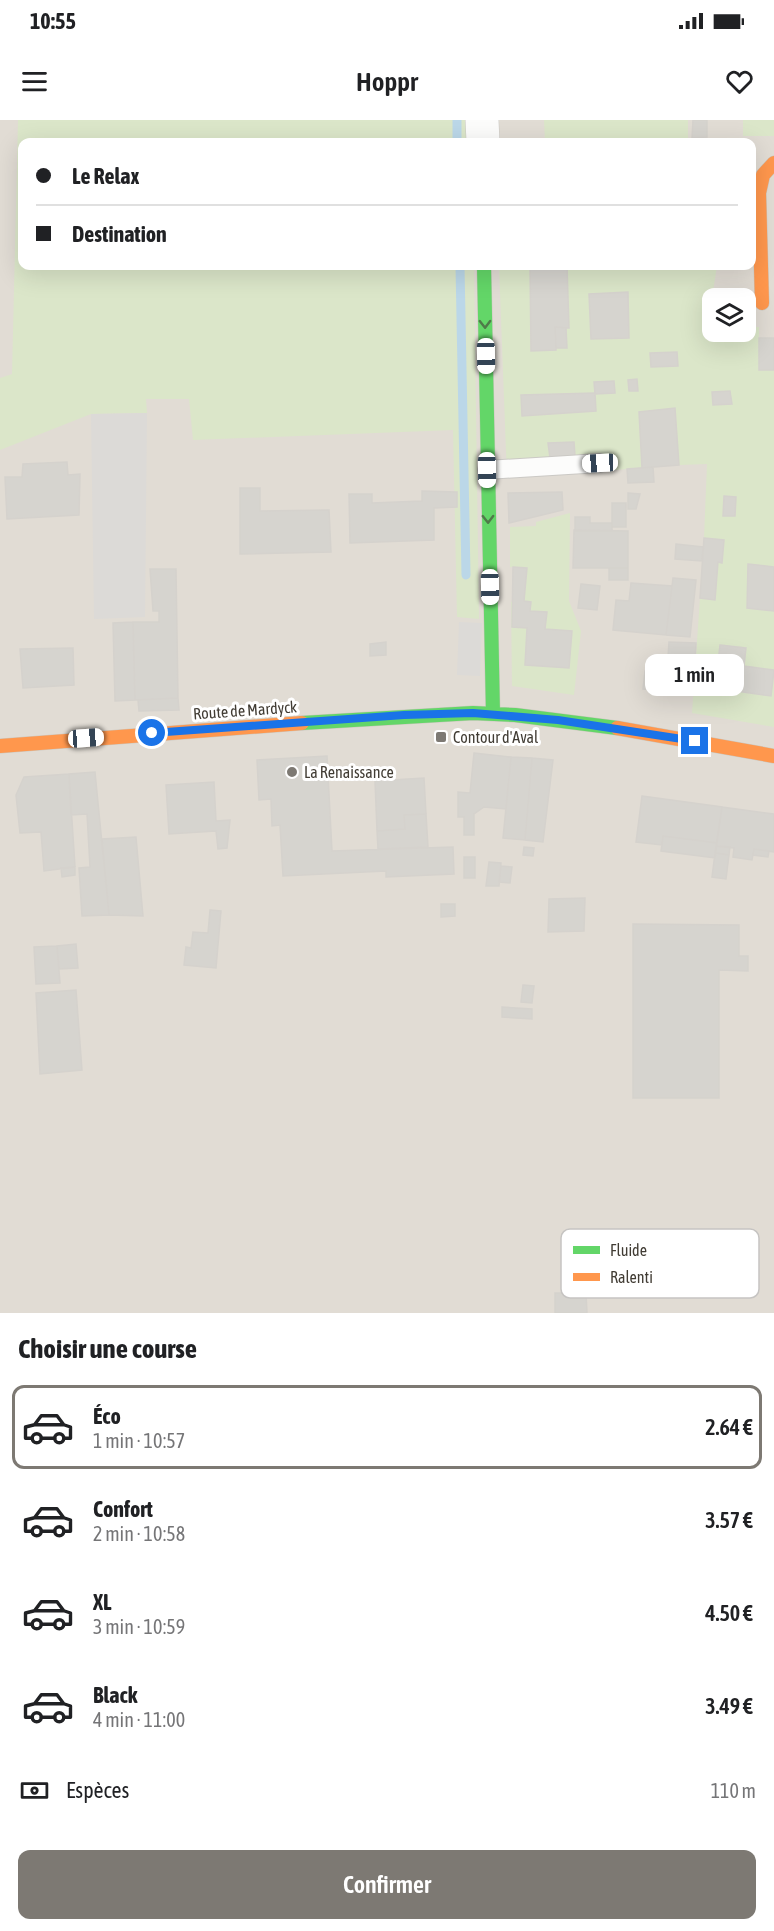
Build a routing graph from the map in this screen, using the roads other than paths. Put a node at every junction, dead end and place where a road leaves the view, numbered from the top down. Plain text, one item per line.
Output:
1 (483, 120) edge
2 (483, 138) edge
3 (774, 163) edge
4 (484, 270) edge
5 (762, 303) dead end
6 (600, 463) dead end
7 (487, 470) junction
8 (493, 714) junction
9 (0, 746) edge
10 (774, 756) edge

1 - 2 street
3 - 5 main road
4 -> 7 main road
6 - 7 lane
7 -> 8 main road
8 - 9 main road, Route de Mardyck
8 - 10 main road, Route de Mardyck

